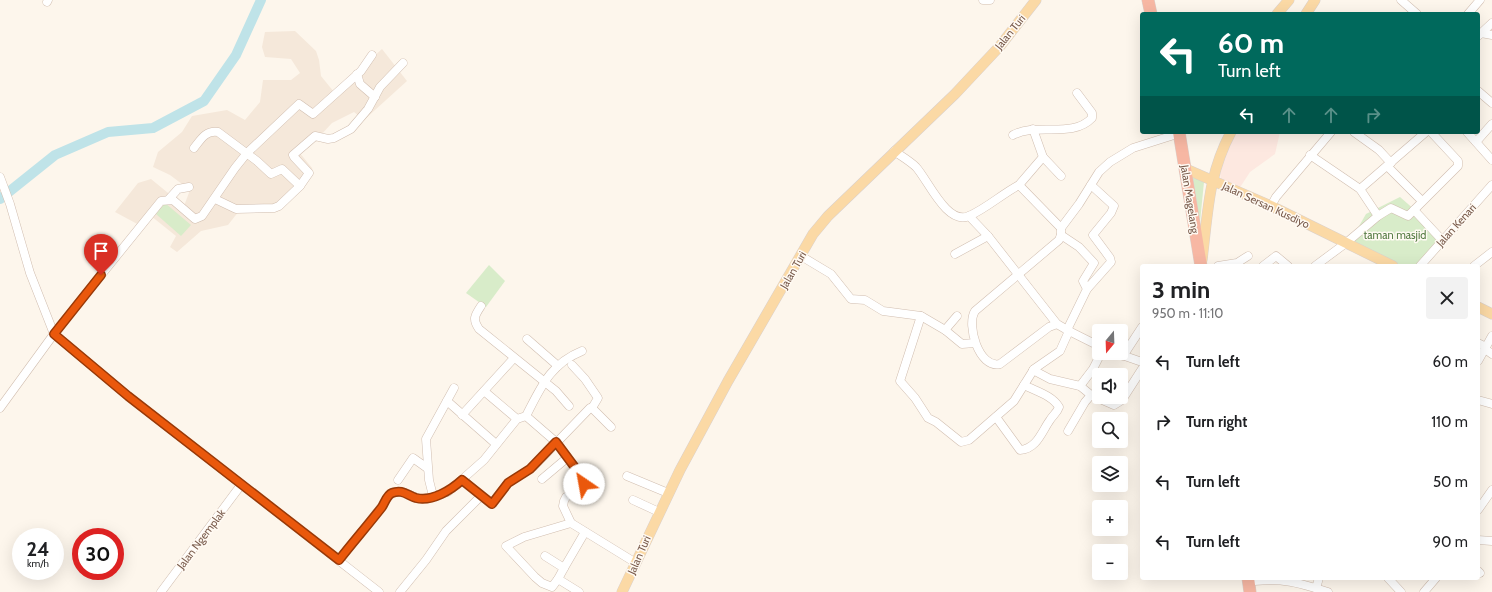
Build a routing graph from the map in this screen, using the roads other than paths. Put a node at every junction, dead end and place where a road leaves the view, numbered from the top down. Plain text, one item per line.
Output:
1 (983, 0) edge
2 (990, 0) edge
3 (1035, 0) edge
4 (1148, 0) edge
5 (1154, 0) edge
6 (1289, 0) edge
7 (1315, 0) edge
8 (1401, 0) edge
9 (1480, 0) edge
10 (1151, 12) edge
11 (1157, 12) edge
12 (1279, 12) edge
13 (1307, 12) edge
14 (1416, 12) edge
15 (1470, 12) edge
16 (1492, 23) edge
17 (1480, 34) edge
18 (1480, 35) edge
19 (1492, 35) edge
20 (372, 55) dead end
21 (403, 63) dead end
22 (357, 74) junction
23 (1077, 93) dead end
24 (1480, 93) edge
25 (375, 97) junction
26 (1492, 104) edge
27 (1492, 124) edge
28 (1033, 129) junction
29 (1173, 134) edge
30 (1176, 134) edge
31 (1176, 134) edge
32 (1230, 134) edge
33 (1329, 134) edge
34 (1357, 134) edge
35 (1424, 134) edge
36 (1433, 134) edge
37 (1469, 134) edge
38 (1013, 135) dead end
39 (1476, 142) junction
40 (194, 148) dead end
41 (894, 151) junction
42 (247, 153) junction
43 (1310, 155) junction
44 (1043, 157) junction
45 (1492, 160) edge
46 (1389, 164) junction
47 (1186, 169) junction
48 (1061, 176) dead end
49 (1, 180) edge
50 (1212, 180) junction
51 (1019, 185) junction
52 (1090, 185) junction
53 (1492, 185) edge
54 (300, 186) junction
55 (189, 187) dead end
56 (1360, 189) junction
57 (216, 199) junction
58 (165, 200) junction
59 (1422, 201) junction
60 (1271, 206) junction
61 (1414, 210) junction
62 (969, 216) junction
63 (1378, 216) junction
64 (1061, 231) junction
65 (1201, 231) junction
66 (988, 236) junction
67 (1442, 240) junction
68 (1346, 243) junction
69 (1492, 252) edge
70 (956, 254) dead end
71 (801, 256) junction
72 (1248, 256) dead end
73 (1193, 264) edge
74 (1201, 264) edge
75 (1231, 264) edge
76 (1266, 264) edge
77 (1286, 264) edge
78 (1318, 264) edge
79 (1389, 264) edge
80 (1422, 264) edge
81 (1477, 264) edge
82 (1018, 274) junction
83 (1088, 289) junction
84 (481, 306) dead end
85 (1480, 308) edge
86 (1492, 313) edge
87 (921, 316) junction
88 (957, 316) dead end
89 (1058, 324) junction
90 (1140, 328) edge
91 (945, 330) junction
92 (1068, 331) junction
93 (54, 334) junction
94 (1492, 336) edge
95 (527, 340) dead end
96 (975, 343) junction
97 (1092, 343) edge
98 (1128, 343) edge
99 (1483, 347) edge
100 (582, 351) dead end
101 (1492, 354) edge
102 (1128, 357) edge
103 (514, 358) junction
104 (1098, 360) edge
105 (1140, 361) edge
106 (572, 365) dead end
107 (558, 366) junction
108 (1033, 370) junction
109 (1139, 382) edge
110 (544, 383) junction
111 (1024, 385) junction
112 (1080, 386) junction
113 (454, 388) dead end
114 (484, 391) junction
115 (1091, 395) junction
116 (447, 401) junction
117 (1480, 401) edge
118 (1492, 404) edge
119 (570, 406) dead end
120 (0, 408) edge
121 (592, 408) junction
122 (462, 415) junction
123 (526, 416) junction
124 (996, 416) junction
125 (517, 419) junction
126 (611, 426) dead end
127 (1068, 431) dead end
128 (556, 442) junction
129 (496, 444) junction
130 (567, 458) junction
131 (427, 468) junction
132 (627, 476) dead end
133 (542, 479) dead end
134 (398, 480) dead end
135 (462, 480) junction
136 (241, 485) junction
137 (1492, 490) edge
138 (668, 493) junction
139 (433, 496) junction
140 (481, 496) junction
141 (633, 500) dead end
142 (1480, 507) edge
143 (659, 512) junction
144 (571, 523) junction
145 (585, 532) junction
146 (1480, 539) edge
147 (1492, 541) edge
148 (545, 556) dead end
149 (339, 560) junction
150 (636, 563) junction
151 (564, 568) junction
152 (558, 579) junction
153 (1318, 580) edge
154 (1390, 580) edge
155 (1434, 580) edge
156 (1252, 584) edge
157 (1316, 588) junction
158 (161, 592) edge
159 (379, 592) edge
160 (400, 592) edge
161 (579, 592) edge
162 (622, 592) edge
163 (1328, 592) edge
164 (1401, 592) edge
165 (1424, 592) edge

1 - 2 street
3 - 41 main road, Jalan Turi
4 - 10 highway
5 - 11 highway
6 - 12 main road
7 - 13 main road
8 - 14 street
9 - 15 street
16 - 17 street
18 - 19 street
20 - 22 street
21 - 25 street
22 - 25 street
22 - 42 street
23 - 28 street
24 - 26 street
25 - 54 street
27 - 39 street
28 - 38 street
28 - 44 street
29 - 52 street
30 - 47 highway, Jalan Magelang
31 - 73 highway, Jalan Magelang
32 - 50 main road
33 - 43 street
34 - 46 street
35 - 46 street
36 - 59 street
37 - 39 street
39 - 45 street
40 - 42 street
41 - 62 street
41 - 71 main road, Jalan Turi
42 - 54 street
42 - 57 street
43 - 56 street
43 - 60 street
44 - 48 street
44 - 51 street
46 - 56 street
46 - 59 street
47 - 50 main road, Jalan Sersan Kusdiyo
47 - 65 highway, Jalan Magelang
49 - 93 street
50 - 60 main road, Jalan Sersan Kusdiyo
50 - 65 main road
51 - 62 street
51 - 64 street
52 - 64 street
52 - 83 street
53 - 67 street, Jalan Kenari
54 - 57 street
55 - 58 street
56 - 63 street
57 - 58 street
58 - 93 street
59 - 61 street
60 - 68 main road, Jalan Sersan Kusdiyo
61 - 63 street
61 - 67 street
62 - 66 street
63 - 68 street
64 - 82 street
64 - 83 street
65 - 74 highway, Jalan Magelang
66 - 70 street
66 - 82 street
67 - 80 street, Jalan Kenari
68 - 78 street
68 - 79 main road, Jalan Sersan Kusdiyo
69 - 81 street
71 - 87 street
71 - 138 main road, Jalan Turi
72 - 75 street
76 - 77 street
82 - 89 street
82 - 96 street
83 - 92 street
84 - 103 street
85 - 86 main road
87 - 91 street
87 - 124 street
88 - 91 street
89 - 92 street
89 - 96 street
90 - 98 street
91 - 96 street
92 - 97 street
92 - 108 street
93 - 120 street
93 - 136 street
94 - 99 street
95 - 107 street
99 - 101 street
100 - 107 street
102 - 105 street
103 - 110 street
103 - 114 street
104 - 112 street
106 - 121 street
107 - 110 street
108 - 111 street
108 - 112 street
109 - 115 street
110 - 119 street
110 - 123 street
111 - 124 street
111 - 124 street
112 - 115 street
113 - 116 street
114 - 122 street
114 - 125 street
115 - 127 street
116 - 122 street
116 - 131 street
117 - 118 street
121 - 126 street
121 - 128 street
122 - 129 street
123 - 125 street
123 - 128 street
125 - 129 street
128 - 130 street
128 - 140 street
129 - 135 street
130 - 133 street
130 - 144 street
131 - 134 street
131 - 139 street
132 - 138 street
135 - 139 street
135 - 140 street
136 - 149 street
136 - 158 street, Jalan Ngemplak
137 - 142 street
138 - 143 main road, Jalan Turi
139 - 149 street
140 - 160 street
141 - 143 street
143 - 150 main road, Jalan Turi
144 - 145 street
144 - 152 street
145 - 150 street
145 - 151 street
146 - 147 street
148 - 151 street
149 - 159 street
150 - 162 main road, Jalan Turi
151 - 152 street
152 - 161 street
153 - 157 street
154 - 164 street
155 - 165 street
156 - 157 street
157 - 163 street

